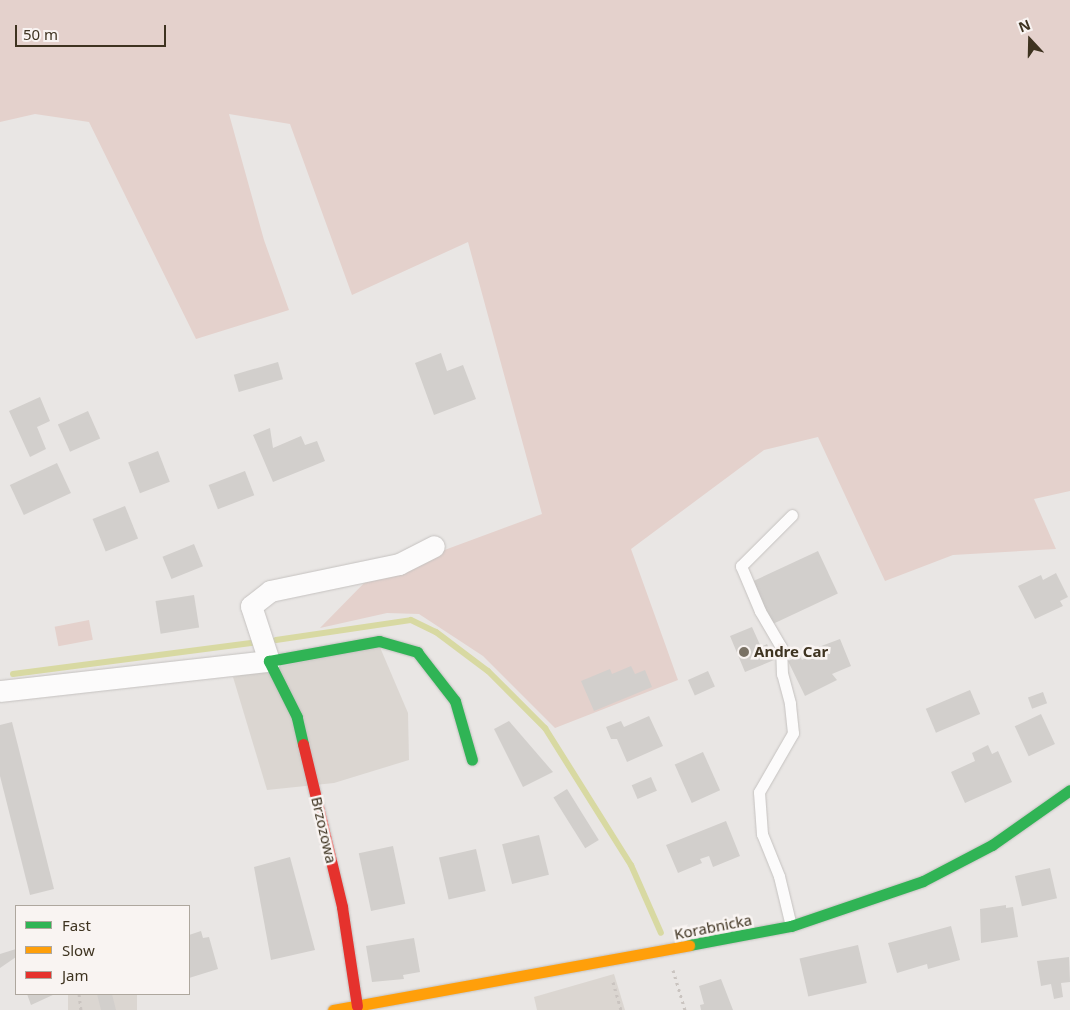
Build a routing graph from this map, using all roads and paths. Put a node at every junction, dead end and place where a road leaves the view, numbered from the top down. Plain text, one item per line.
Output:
1 (792, 514) dead end
2 (434, 546) dead end
3 (269, 661) junction
4 (0, 690) edge
5 (472, 760) dead end
6 (1070, 790) edge
7 (791, 926) junction
8 (669, 951) junction
9 (608, 961) junction
10 (79, 995) edge
11 (357, 1006) junction
12 (81, 1010) edge
13 (333, 1010) edge
14 (621, 1010) edge
15 (685, 1010) edge

1 - 7 lane
2 - 3 street, Brzozowa
3 - 4 street
3 - 5 street
3 - 11 street, Brzozowa
6 - 7 street, Korabnicka
7 - 8 street, Korabnicka
8 - 9 street, Korabnicka
8 - 15 path
9 - 11 street, Korabnicka
9 - 14 path
10 - 12 path
11 - 13 street, Korabnicka

